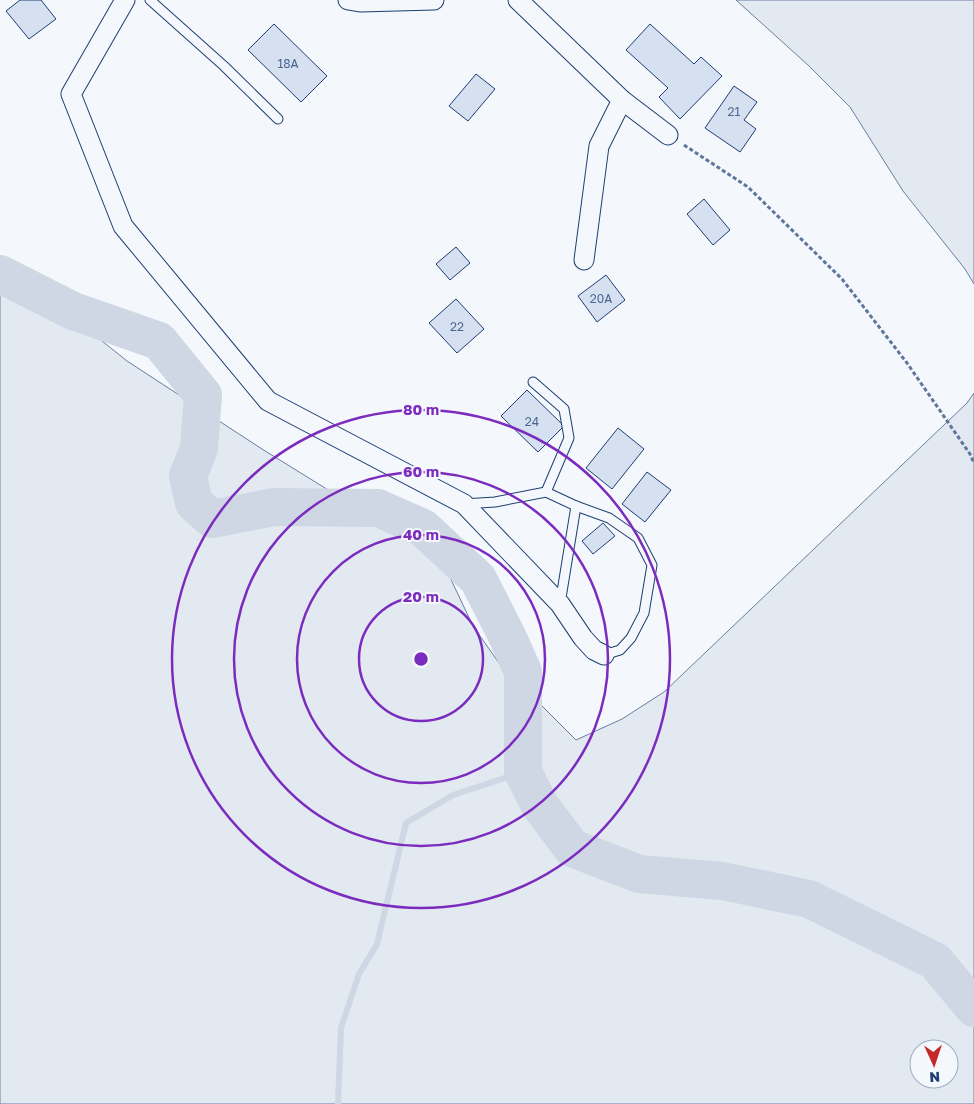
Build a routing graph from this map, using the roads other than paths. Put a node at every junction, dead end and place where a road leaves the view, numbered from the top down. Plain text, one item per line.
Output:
1 (125, 0) edge
2 (150, 0) edge
3 (434, 0) edge
4 (518, 0) edge
5 (356, 1) edge
6 (622, 100) junction
7 (278, 119) dead end
8 (668, 135) road end
9 (584, 260) dead end
10 (533, 382) dead end
11 (546, 492) junction
12 (464, 504) junction
13 (576, 506) junction
14 (560, 604) junction
15 (604, 655) joint

1 - 12 street
2 - 7 lane
3 - 5 street
4 - 6 street
6 - 8 street
6 - 9 street
10 - 11 lane
11 - 12 lane
11 - 13 lane
12 - 14 street
13 - 14 lane
13 - 15 lane
14 - 15 street

